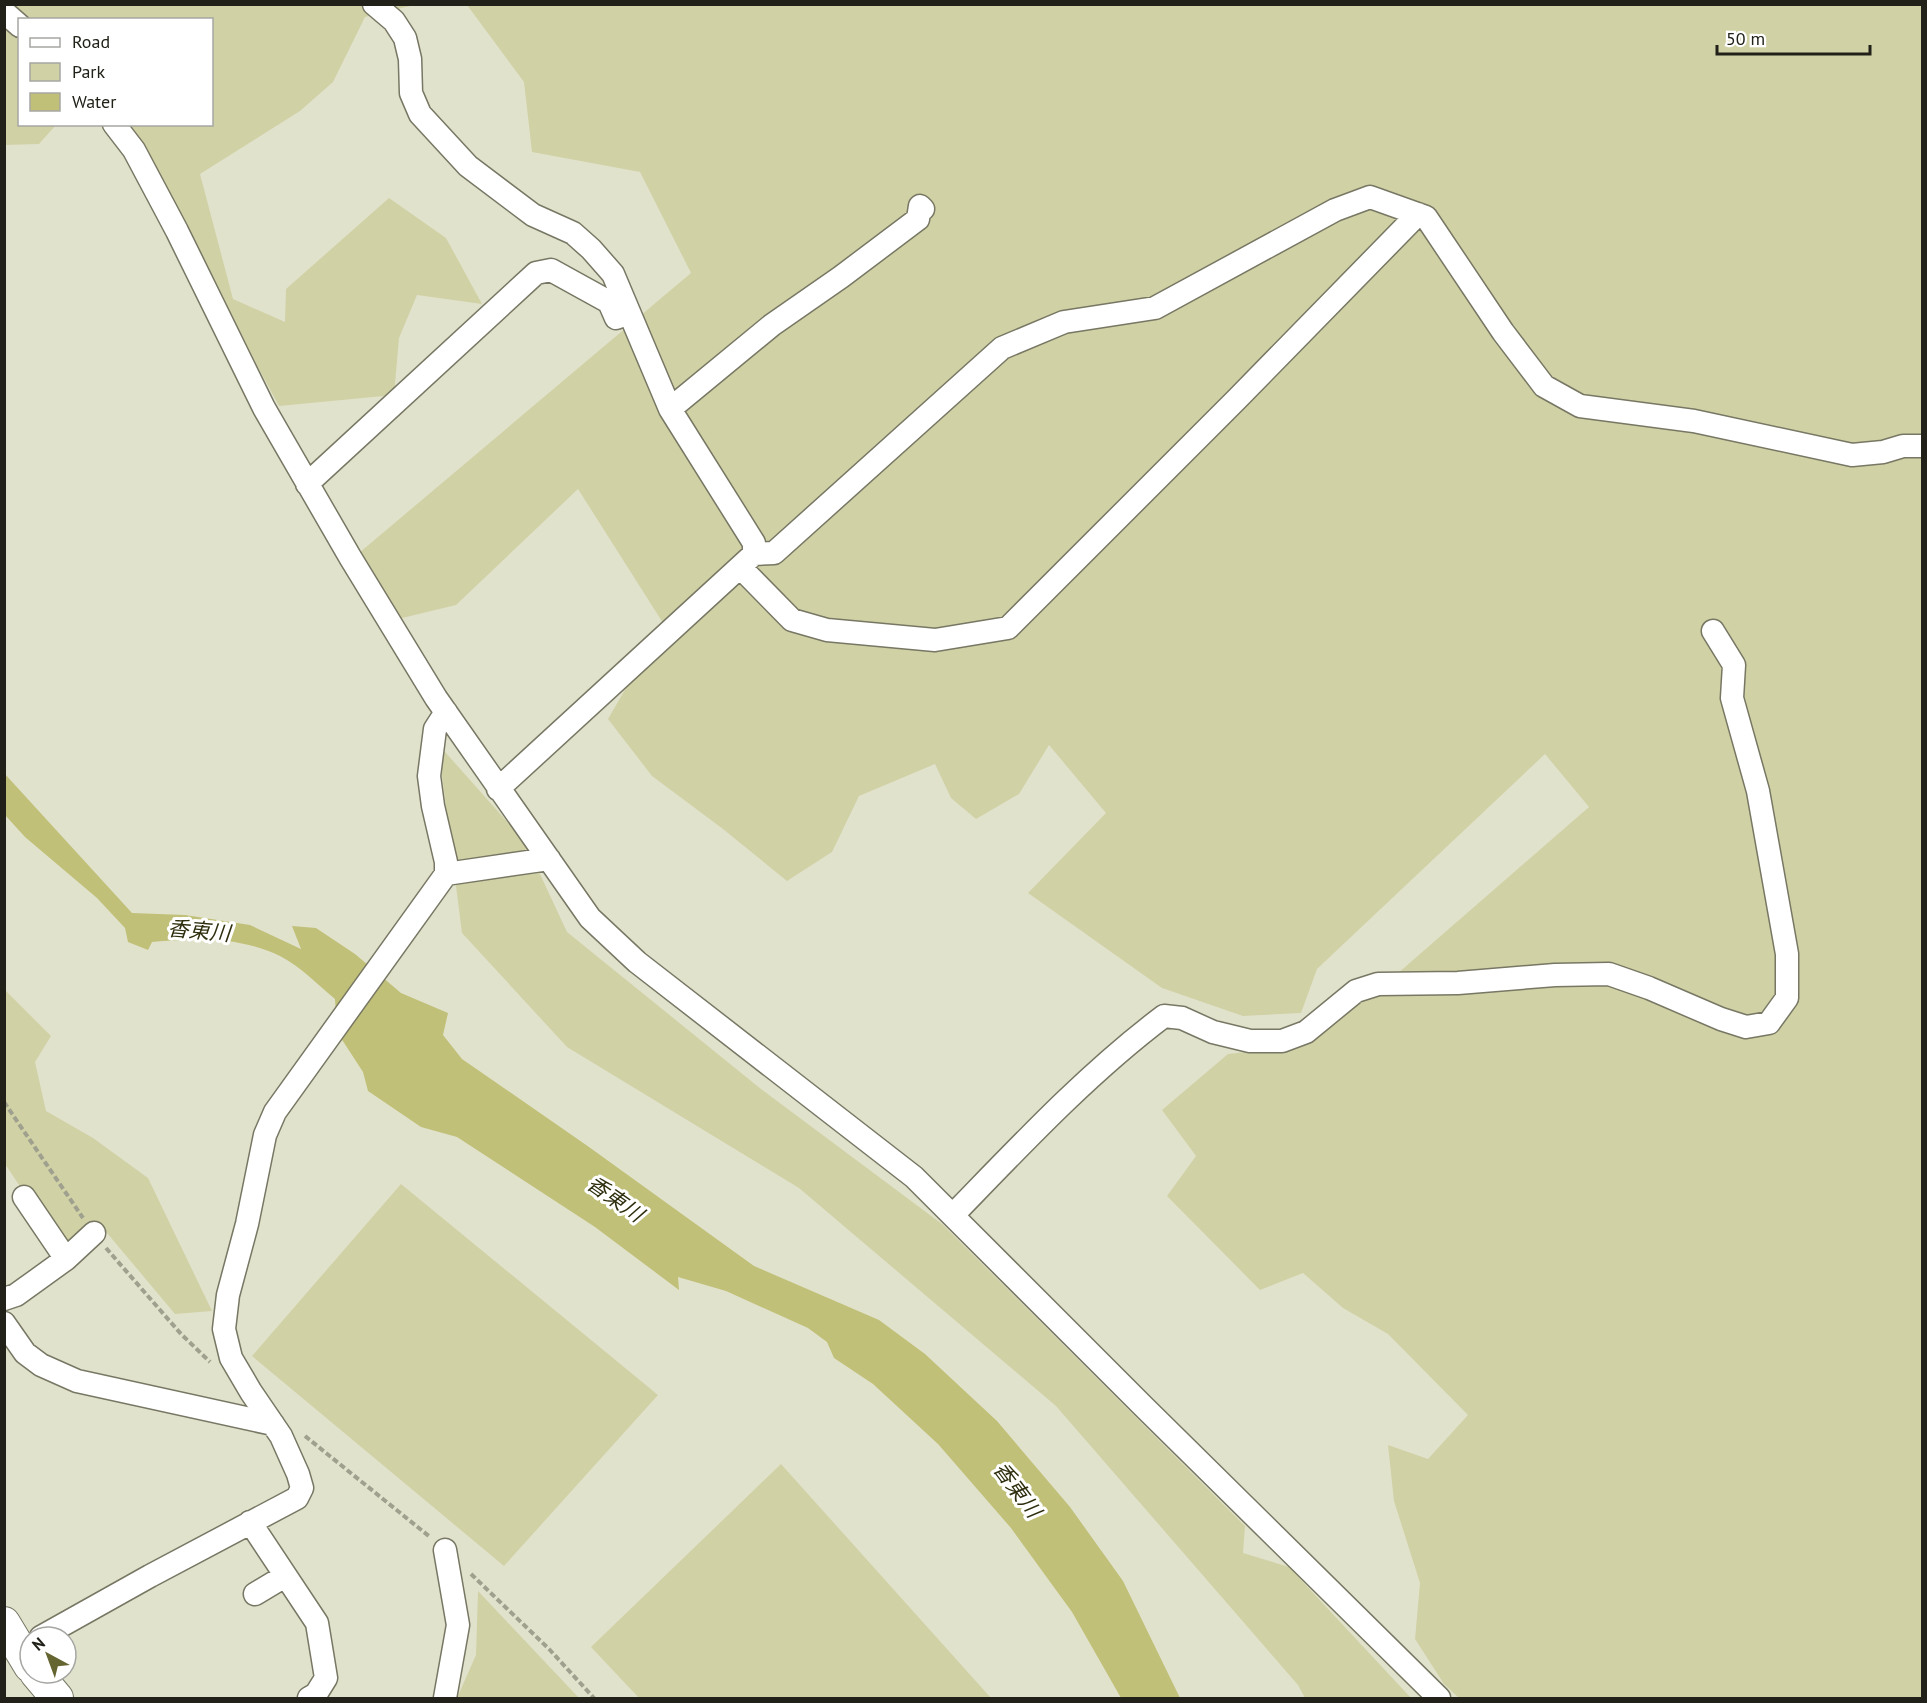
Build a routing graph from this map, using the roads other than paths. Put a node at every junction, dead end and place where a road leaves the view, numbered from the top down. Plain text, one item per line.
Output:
1 (374, 4) edge
2 (4, 12) edge
3 (18, 24) edge
4 (116, 126) edge
5 (923, 209) dead end
6 (1418, 214) junction
7 (630, 313) junction
8 (670, 409) junction
9 (1923, 446) edge
10 (308, 484) junction
11 (747, 560) junction
12 (1713, 631) dead end
13 (446, 712) junction
14 (498, 789) junction
15 (549, 860) junction
16 (446, 874) junction
17 (24, 1197) dead end
18 (953, 1215) junction
19 (94, 1233) dead end
20 (66, 1259) junction
21 (4, 1299) edge
22 (4, 1323) edge
23 (273, 1424) junction
24 (250, 1522) junction
25 (445, 1550) dead end
26 (285, 1575) junction
27 (255, 1594) dead end
28 (67, 1625) edge
29 (48, 1685) edge
30 (57, 1698) edge
31 (309, 1698) edge
32 (445, 1698) edge
33 (1439, 1698) edge

1 - 7 street
2 - 3 street
4 - 10 street
5 - 8 street
6 - 9 street
6 - 11 street
6 - 11 street
7 - 8 street
7 - 10 street
8 - 11 street
10 - 13 street
11 - 14 street
12 - 18 street
13 - 14 street
13 - 16 street
14 - 15 street
15 - 16 street
15 - 18 street
16 - 23 street
17 - 20 street
18 - 33 street
19 - 20 street
20 - 21 street
22 - 23 street
23 - 24 street
24 - 26 street
24 - 28 street
25 - 32 street
26 - 27 street
26 - 31 street
29 - 30 street

